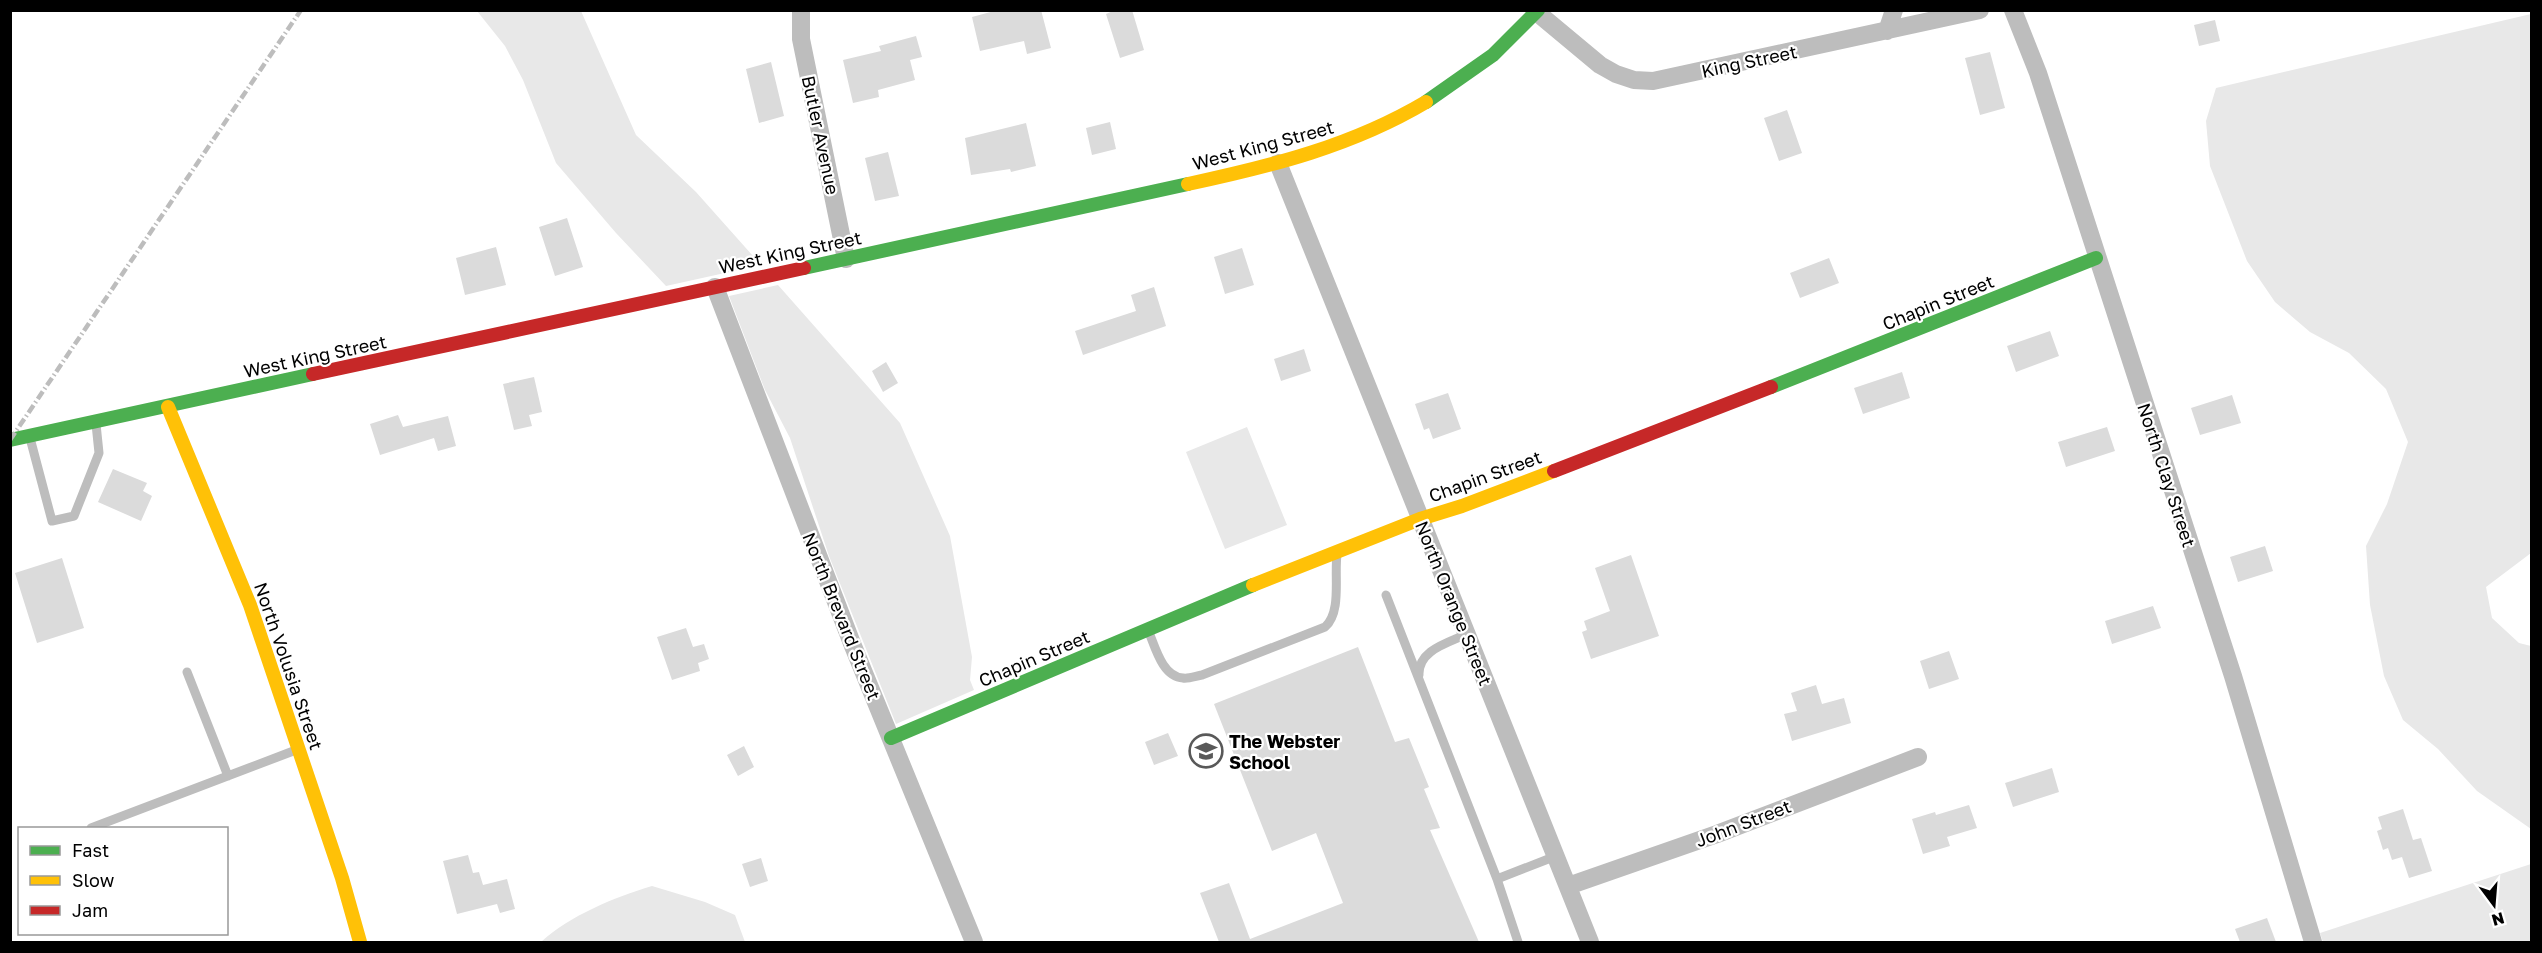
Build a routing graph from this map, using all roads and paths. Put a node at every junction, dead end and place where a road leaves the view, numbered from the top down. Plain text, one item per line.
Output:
1 (801, 10) edge
2 (1894, 10) edge
3 (1980, 10) edge
4 (2013, 10) edge
5 (1536, 11) edge
6 (1887, 31) junction
7 (1278, 163) junction
8 (2096, 258) junction
9 (846, 259) junction
10 (716, 287) junction
11 (168, 406) junction
12 (96, 422) junction
13 (29, 436) junction
14 (10, 440) edge
15 (1420, 519) junction
16 (1337, 552) junction
17 (1386, 595) dead end
18 (1148, 628) junction
19 (1467, 634) junction
20 (187, 672) dead end
21 (1419, 678) junction
22 (891, 738) junction
23 (299, 749) junction
24 (1918, 757) dead end
25 (228, 776) junction
26 (94, 827) edge
27 (1556, 856) junction
28 (1497, 879) junction
29 (1568, 886) junction
30 (360, 942) edge
31 (974, 942) edge
32 (1518, 942) edge
33 (1590, 942) edge
34 (2313, 942) edge

1 - 9 street, Butler Avenue
2 - 6 street
3 - 6 street, King Street
4 - 8 street, North Clay Street
5 - 6 street, King Street
5 - 7 main road, West King Street
7 - 9 main road, West King Street
7 - 15 street, North Orange Street
8 - 15 main road, Chapin Street
8 - 34 street, North Clay Street
9 - 10 main road, West King Street
10 - 11 main road, West King Street
10 - 22 street, North Brevard Street
11 - 12 main road, West King Street
11 - 23 main road, North Volusia Street
12 - 13 main road, West King Street
12 - 13 lane
13 - 14 main road, West King Street
15 - 16 main road, Chapin Street
15 - 19 street, North Orange Street
16 - 18 main road, Chapin Street
16 - 18 lane
17 - 21 lane
18 - 22 main road, Chapin Street
19 - 21 lane
19 - 27 street, North Orange Street
20 - 25 lane
21 - 28 lane
22 - 31 street, North Brevard Street
23 - 25 lane
23 - 30 main road, North Volusia Street
24 - 29 street, John Street
25 - 26 lane
27 - 28 lane
27 - 29 street, North Orange Street
28 - 32 lane
29 - 33 street, North Orange Street

